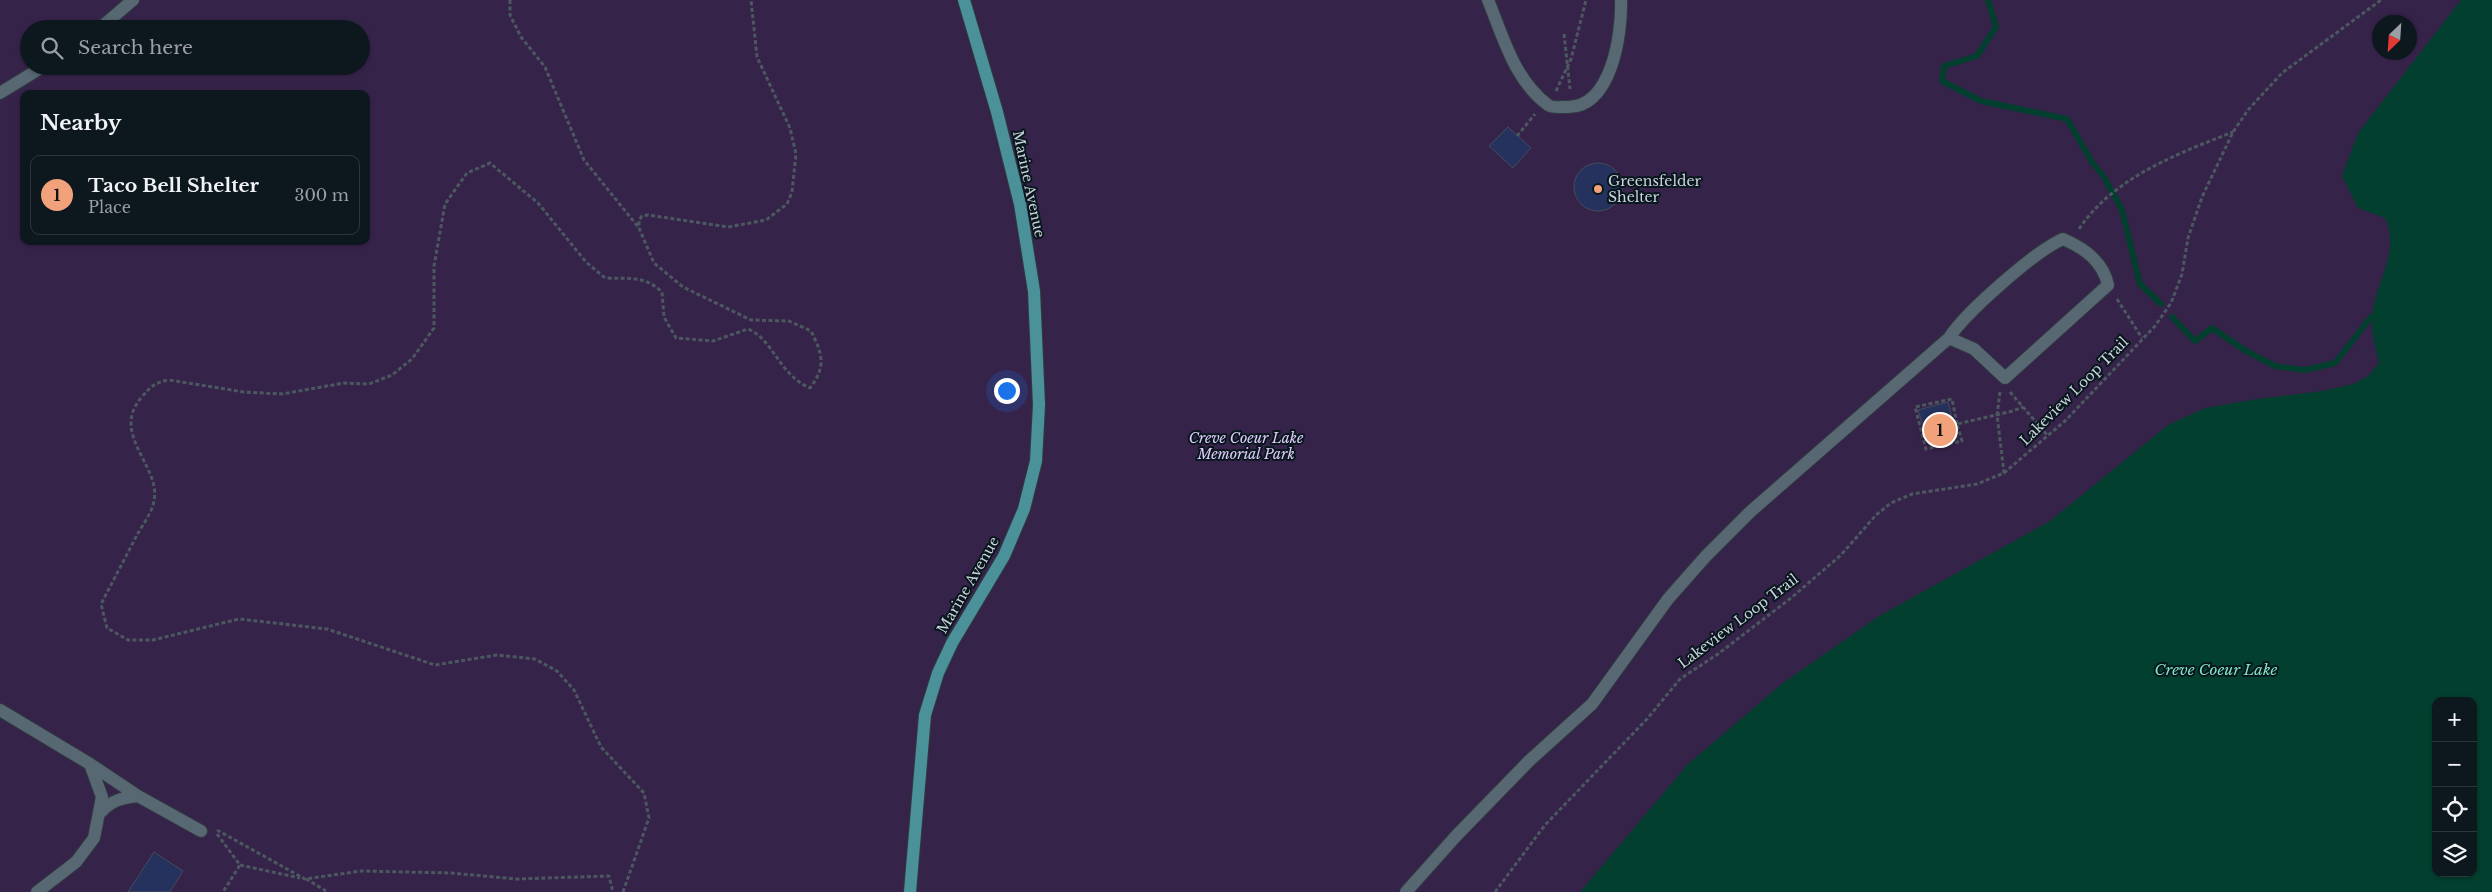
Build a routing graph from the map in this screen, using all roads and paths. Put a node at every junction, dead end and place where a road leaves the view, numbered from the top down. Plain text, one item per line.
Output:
1 (133, 0) edge
2 (510, 0) edge
3 (752, 0) edge
4 (964, 0) edge
5 (1488, 0) edge
6 (1586, 0) edge
7 (1621, 0) edge
8 (2380, 0) edge
9 (110, 20) edge
10 (1564, 34) dead end
11 (1569, 64) junction
12 (29, 75) edge
13 (0, 93) edge
14 (1545, 102) junction
15 (1571, 107) junction
16 (2233, 132) junction
17 (1518, 136) dead end
18 (639, 228) junction
19 (2072, 243) junction
20 (2108, 285) junction
21 (1949, 338) junction
22 (2142, 338) junction
23 (2005, 378) junction
24 (2023, 407) junction
25 (1997, 415) junction
26 (1956, 422) junction
27 (2048, 436) junction
28 (2004, 473) junction
29 (0, 710) edge
30 (90, 764) junction
31 (138, 796) junction
32 (101, 812) junction
33 (201, 831) dead end
34 (240, 864) junction
35 (305, 879) junction
36 (37, 892) edge
37 (223, 892) edge
38 (328, 892) edge
39 (613, 892) edge
40 (623, 892) edge
41 (910, 892) edge
42 (1406, 892) edge
43 (1495, 892) edge

1 - 9 street
2 - 18 path
3 - 18 path
4 - 41 main road, Marine Avenue
5 - 14 street
6 - 11 path
7 - 15 street
8 - 16 path, Lakeview Loop Trail
10 - 11 path
11 - 14 path
11 - 15 path
12 - 13 street
14 - 15 street
14 - 17 path
16 - 19 path
16 - 22 path, Lakeview Loop Trail
18 - 40 path
19 - 20 street
19 - 21 street
20 - 22 path
20 - 23 street
21 - 23 street
21 - 42 street
22 - 27 path, Lakeview Loop Trail
23 - 24 path
23 - 25 path
24 - 25 path
24 - 27 path
25 - 26 path
25 - 28 path
26 - 26 path
27 - 28 path, Lakeview Loop Trail
28 - 43 path, Lakeview Loop Trail
29 - 30 street
30 - 31 street
30 - 32 street
31 - 32 street
31 - 33 street
32 - 36 street
34 - 35 path
34 - 35 path
34 - 37 path
35 - 38 path
35 - 39 path

